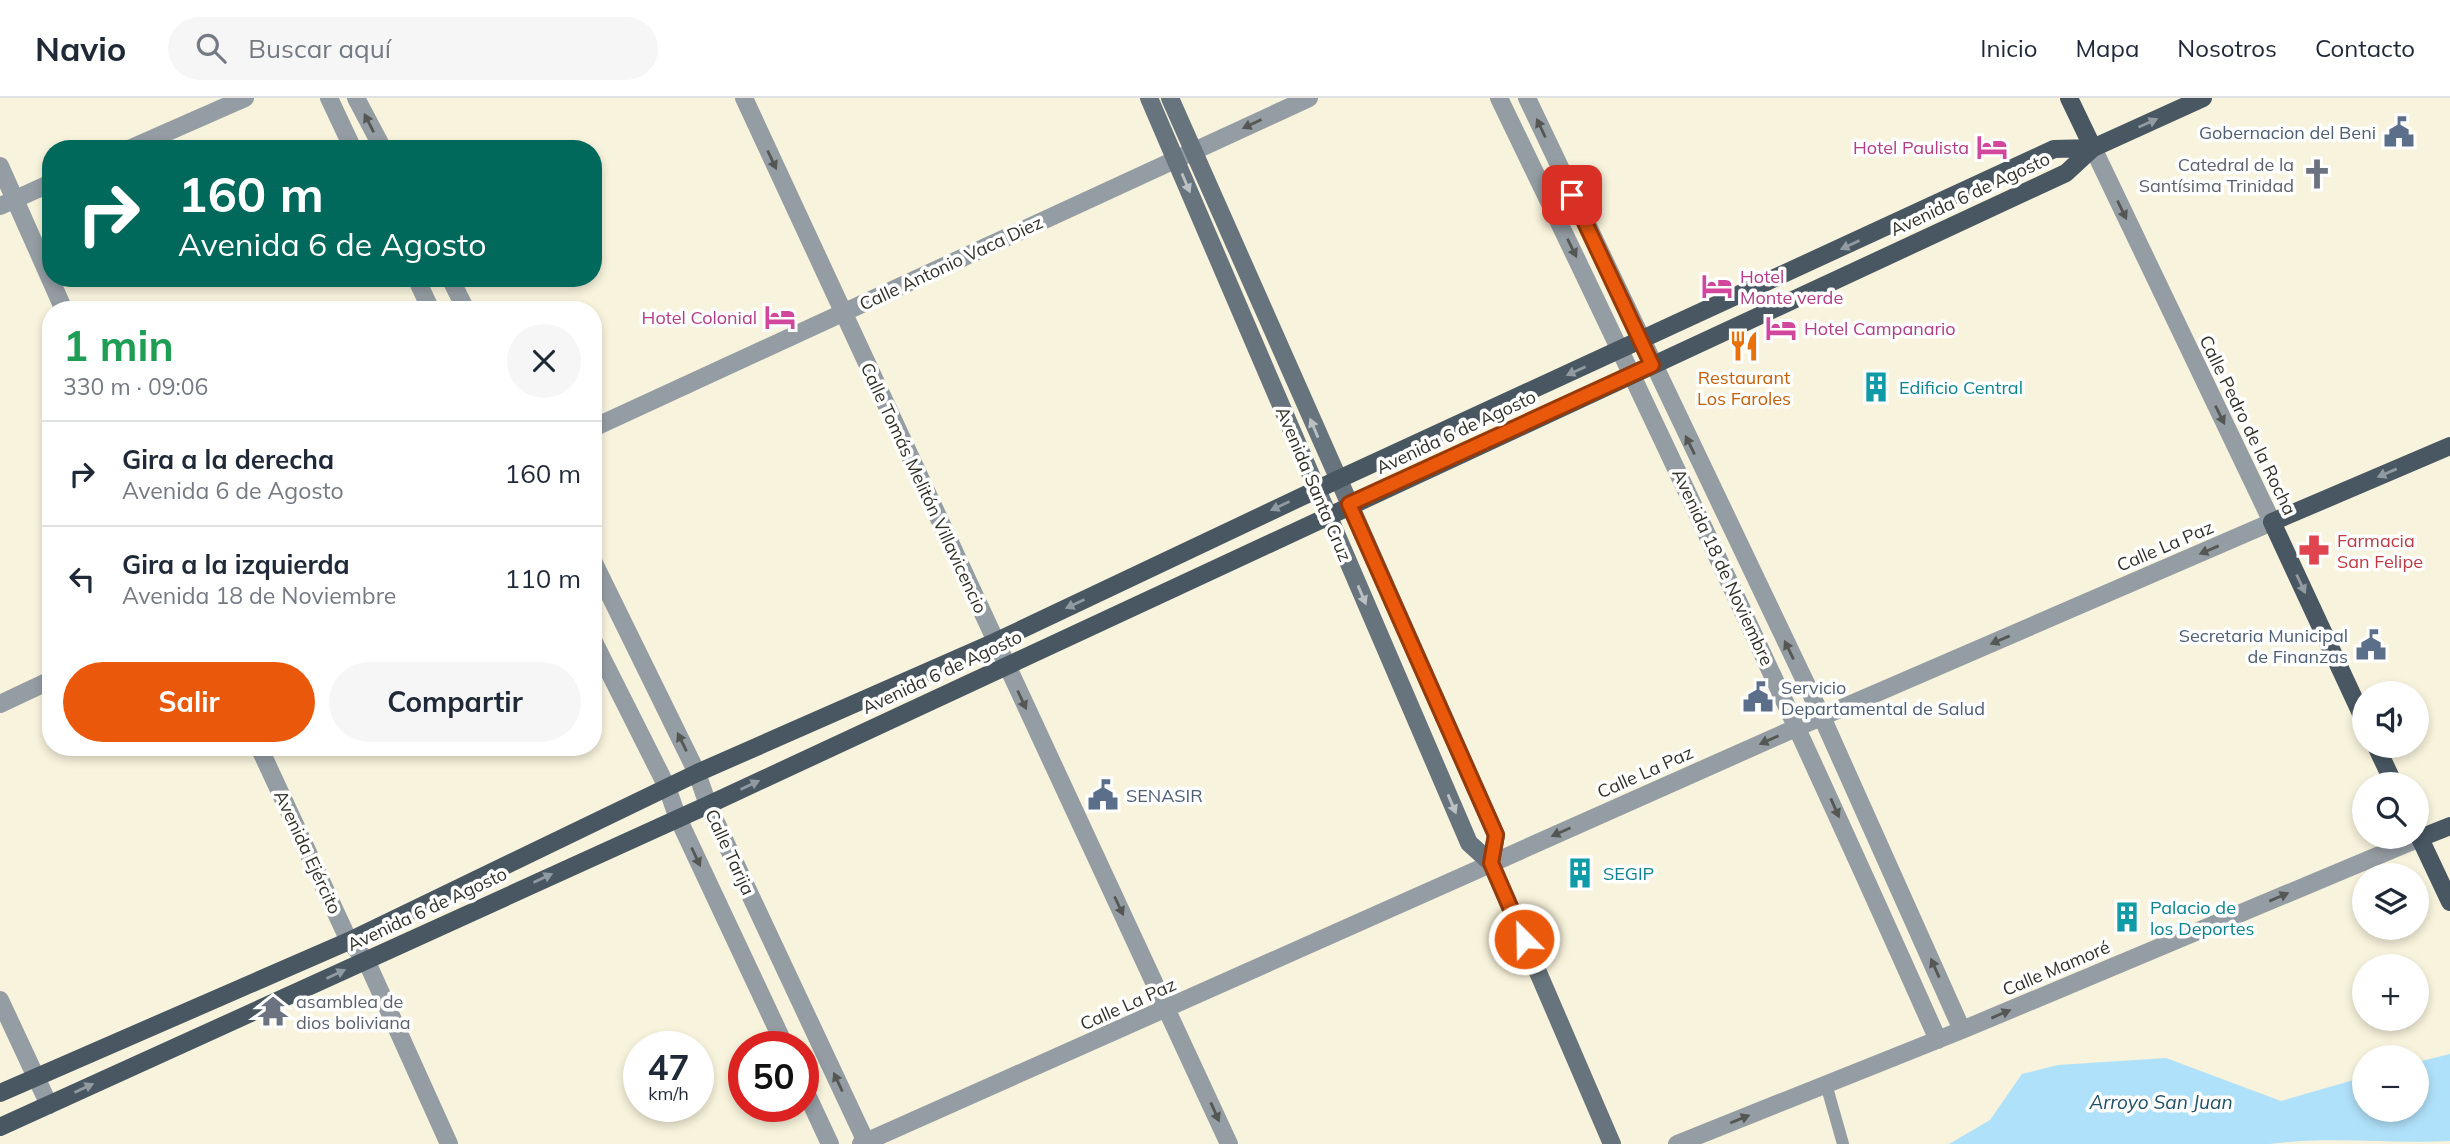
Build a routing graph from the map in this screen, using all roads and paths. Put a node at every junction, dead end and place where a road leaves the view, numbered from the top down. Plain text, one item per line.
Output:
1 (245, 98) edge
2 (329, 98) edge
3 (356, 98) edge
4 (744, 98) edge
5 (1149, 98) edge
6 (1170, 98) edge
7 (1309, 98) edge
8 (1499, 98) edge
9 (1527, 98) edge
10 (2068, 98) edge
11 (2203, 98) edge
12 (149, 140) edge
13 (350, 140) edge
14 (378, 140) edge
15 (2093, 148) junction
16 (1194, 150) junction
17 (1175, 159) junction
18 (0, 166) edge
19 (42, 187) edge
20 (8, 202) edge
21 (42, 268) edge
22 (843, 314) junction
23 (1641, 342) junction
24 (1622, 351) junction
25 (1652, 365) junction
26 (1634, 374) junction
27 (602, 424) edge
28 (2450, 446) edge
29 (1337, 480) junction
30 (1316, 490) junction
31 (1349, 504) junction
32 (1327, 514) junction
33 (2272, 522) junction
34 (602, 579) edge
35 (995, 642) junction
36 (602, 658) edge
37 (1005, 665) junction
38 (42, 684) edge
39 (2352, 694) edge
40 (0, 704) edge
41 (1822, 717) junction
42 (1798, 727) junction
43 (263, 756) edge
44 (697, 773) junction
45 (667, 787) junction
46 (708, 804) junction
47 (677, 816) junction
48 (2450, 826) edge
49 (2429, 832) edge
50 (2385, 849) edge
51 (2425, 849) edge
52 (1491, 863) junction
53 (2450, 902) edge
54 (349, 941) junction
55 (366, 960) junction
56 (0, 1000) edge
57 (1168, 1010) junction
58 (1962, 1030) junction
59 (778, 1031) edge
60 (1938, 1040) junction
61 (36, 1077) junction
62 (1826, 1084) junction
63 (0, 1093) edge
64 (49, 1105) junction
65 (819, 1119) edge
66 (0, 1127) edge
67 (864, 1143) edge
68 (449, 1144) edge
69 (831, 1144) edge
70 (1229, 1144) edge
71 (1612, 1144) edge
72 (1677, 1144) edge
73 (1843, 1144) edge

1 - 12 street
2 - 13 street
14 -> 3 street
4 -> 22 street, Calle Tomás Melitón Villavicencio
5 - 17 main road, Avenida Santa Cruz
6 - 16 main road, Avenida Santa Cruz
7 -> 16 street, Calle Antonio Vaca Diez
8 -> 24 street, Avenida 18 de Noviembre
23 -> 9 street, Avenida 18 de Noviembre
10 - 15 main road
15 -> 11 main road
15 -> 23 main road, Avenida 6 de Agosto
15 - 25 main road, Avenida 6 de Agosto
15 -> 33 street, Calle Pedro de la Rocha
16 - 17 street, Calle Antonio Vaca Diez
29 -> 16 main road, Avenida Santa Cruz
17 - 22 street, Calle Antonio Vaca Diez
17 -> 30 main road, Avenida Santa Cruz
18 - 20 street
19 - 20 street
20 - 21 street
22 - 27 street, Calle Antonio Vaca Diez
22 - 35 street, Calle Tomás Melitón Villavicencio
23 - 24 main road, Avenida 6 de Agosto
23 - 25 street, Avenida 18 de Noviembre
24 - 26 street, Avenida 18 de Noviembre
24 -> 29 main road, Avenida 6 de Agosto
25 - 26 main road, Avenida 6 de Agosto
41 -> 25 street, Avenida 18 de Noviembre
26 - 31 main road, Avenida 6 de Agosto
26 - 42 street, Avenida 18 de Noviembre
28 -> 33 main road, Calle La Paz
29 - 30 main road, Avenida 6 de Agosto
29 - 31 main road, Avenida Santa Cruz
30 - 32 main road, Avenida Santa Cruz
30 -> 35 main road, Avenida 6 de Agosto
31 - 32 main road, Avenida 6 de Agosto
31 - 52 main road, Avenida Santa Cruz
32 - 37 main road, Avenida 6 de Agosto
32 -> 52 main road, Avenida Santa Cruz
33 -> 39 main road, Calle Pedro de la Rocha
33 -> 41 street, Calle La Paz
44 -> 34 street, Calle Tarija
35 - 37 street, Calle Tomás Melitón Villavicencio
35 - 44 main road, Avenida 6 de Agosto
36 - 45 street, Calle Tarija
46 -> 37 main road, Avenida 6 de Agosto
37 -> 57 street, Calle Tomás Melitón Villavicencio
38 - 40 street
41 - 42 street, Calle La Paz
58 -> 41 street, Avenida 18 de Noviembre
42 -> 52 street, Calle La Paz
42 -> 60 street, Avenida 18 de Noviembre
43 - 54 street, Avenida Ejército
44 - 45 main road, Avenida 6 de Agosto
44 - 46 street, Calle Tarija
45 - 47 street, Calle Tarija
45 - 54 main road, Avenida 6 de Agosto
46 - 47 main road, Avenida 6 de Agosto
67 -> 46 street, Calle Tarija
55 -> 47 main road, Avenida 6 de Agosto
47 -> 59 street, Calle Tarija
48 - 49 main road, Calle Mamoré
58 -> 50 street, Calle Mamoré
51 - 53 main road
52 - 57 street, Calle La Paz
52 - 71 main road, Avenida Santa Cruz
54 - 55 street, Avenida Ejército
54 - 61 main road, Avenida 6 de Agosto
64 -> 55 main road, Avenida 6 de Agosto
55 - 68 street, Avenida Ejército
56 - 61 street
57 - 67 street, Calle La Paz
57 -> 70 street, Calle Tomás Melitón Villavicencio
58 - 60 street, Calle Mamoré
60 - 62 street, Calle Mamoré
61 - 63 main road, Avenida 6 de Agosto
61 - 64 street
72 -> 62 street, Calle Mamoré
62 - 73 lane
64 - 66 main road, Avenida 6 de Agosto
65 - 69 street

